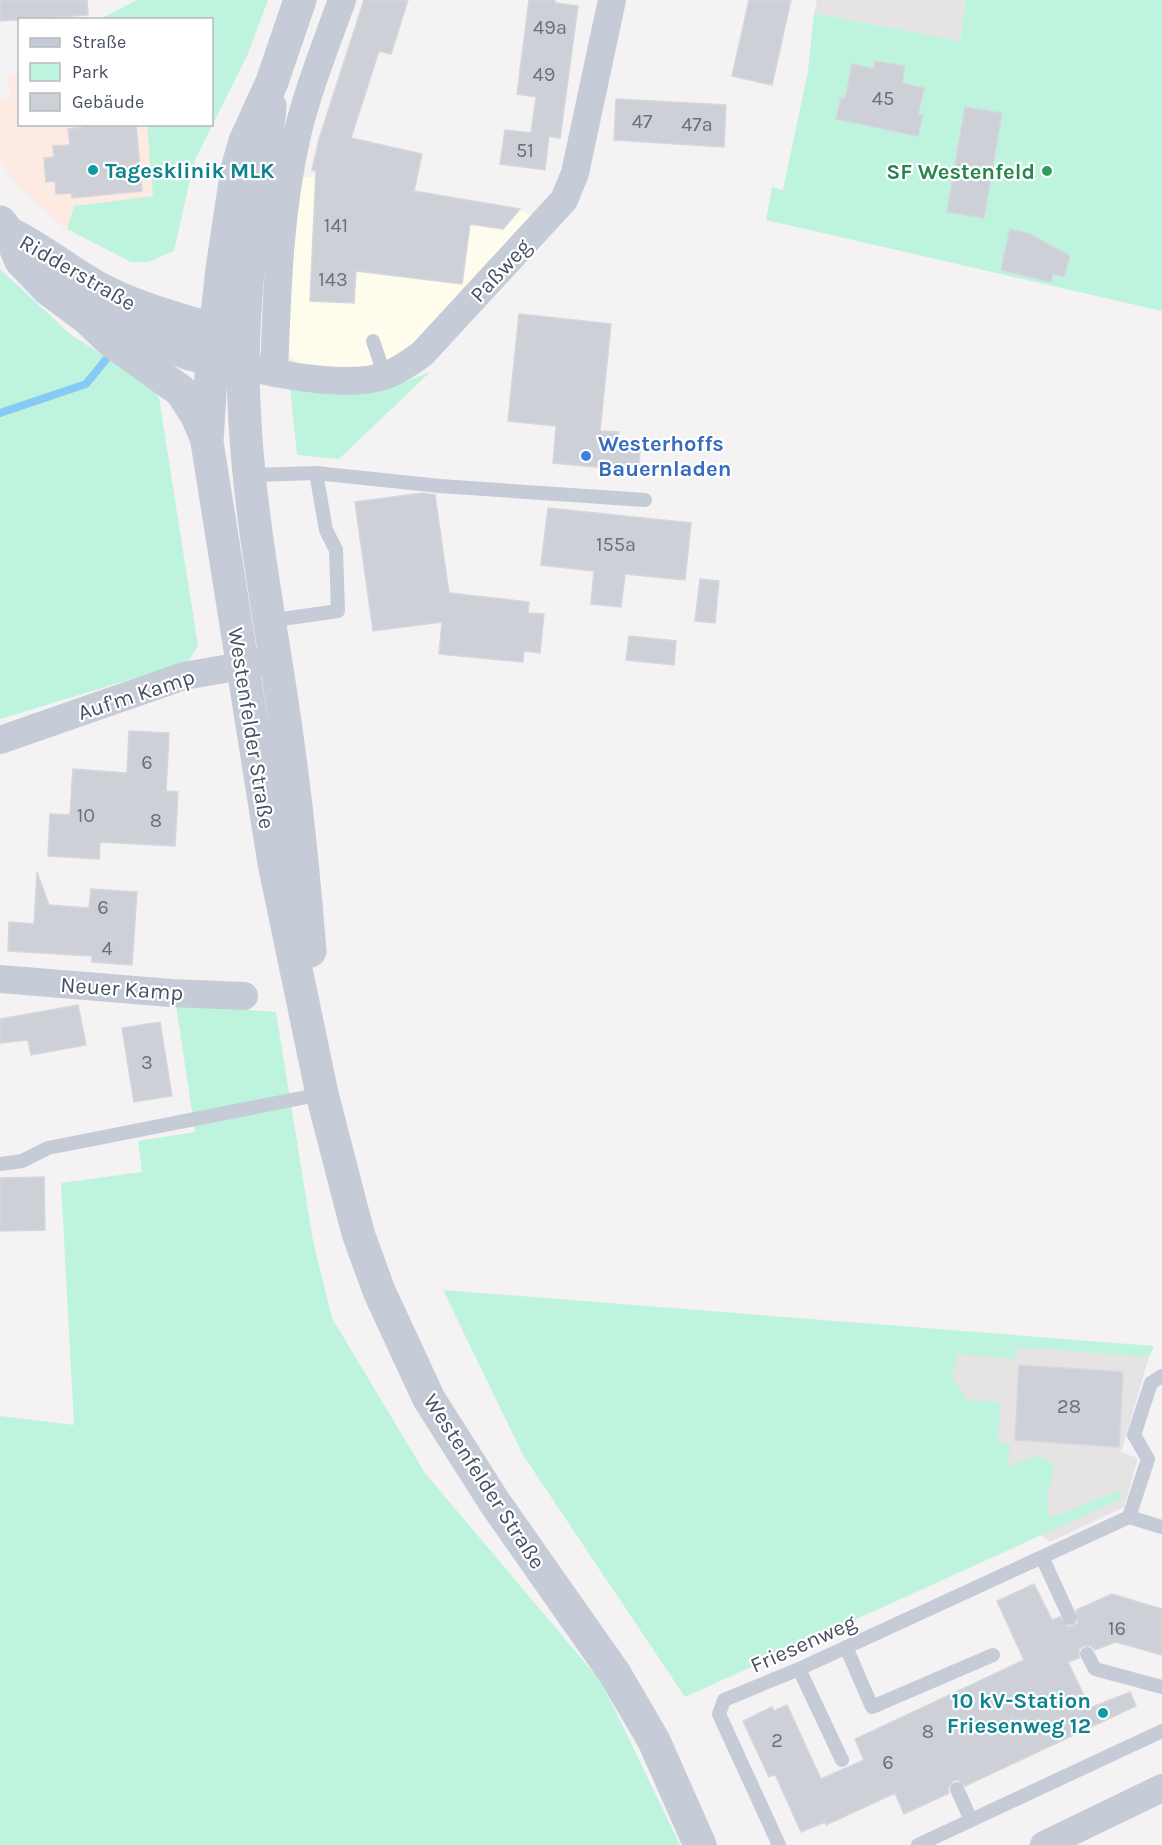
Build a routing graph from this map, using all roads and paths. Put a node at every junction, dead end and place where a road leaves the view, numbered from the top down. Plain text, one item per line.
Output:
1 (300, 0) edge
2 (342, 0) edge
3 (612, 0) edge
4 (272, 82) junction
5 (3, 230) edge
6 (88, 319) junction
7 (373, 341) dead end
8 (213, 344) junction
9 (259, 370) junction
10 (385, 376) junction
11 (207, 442) junction
12 (316, 473) junction
13 (251, 475) junction
14 (645, 500) dead end
15 (268, 621) junction
16 (274, 661) junction
17 (243, 666) junction
18 (0, 740) edge
19 (0, 979) edge
20 (244, 996) dead end
21 (322, 1094) junction
22 (1, 1164) edge
23 (1162, 1376) edge
24 (1129, 1517) junction
25 (1162, 1527) edge
26 (1042, 1557) junction
27 (1070, 1618) dead end
28 (846, 1647) junction
29 (1088, 1654) dead end
30 (993, 1655) dead end
31 (799, 1669) junction
32 (1162, 1686) edge
33 (1162, 1731) edge
34 (842, 1760) dead end
35 (1162, 1788) edge
36 (957, 1789) dead end
37 (971, 1820) junction
38 (1086, 1836) edge
39 (700, 1845) edge
40 (779, 1845) edge
41 (918, 1845) edge
42 (1044, 1845) edge

1 - 4 street, Westenfelder Straße
2 - 9 street
3 - 10 street, Paßweg
4 - 8 street, Westenfelder Straße
4 - 9 street, Westenfelder Straße
5 - 6 street, Ridderstraße
5 - 8 street, Ridderstraße
6 - 8 street, Ridderstraße
6 - 11 street, Ridderstraße
7 - 10 lane
8 - 9 street
8 - 11 street, Westenfelder Straße
9 - 10 street, Paßweg
9 - 13 street, Westenfelder Straße
11 - 17 street, Westenfelder Straße
12 - 13 lane
12 - 14 lane
12 - 15 lane
13 - 15 street, Westenfelder Straße
15 - 16 street, Westenfelder Straße
16 - 17 street, Auf'm Kamp
16 - 21 street, Westenfelder Straße
17 - 18 street, Auf'm Kamp
17 - 21 street, Westenfelder Straße
19 - 20 street, Neuer Kamp
21 - 22 lane
21 - 39 street, Westenfelder Straße
23 - 24 lane
24 - 25 lane
24 - 26 lane, Friesenweg
26 - 27 lane
26 - 28 lane, Friesenweg
28 - 30 lane
28 - 31 lane, Friesenweg
29 - 32 lane
31 - 34 lane
31 - 40 lane, Friesenweg
33 - 37 lane
35 - 38 street
36 - 37 lane
37 - 41 lane
38 - 42 street

